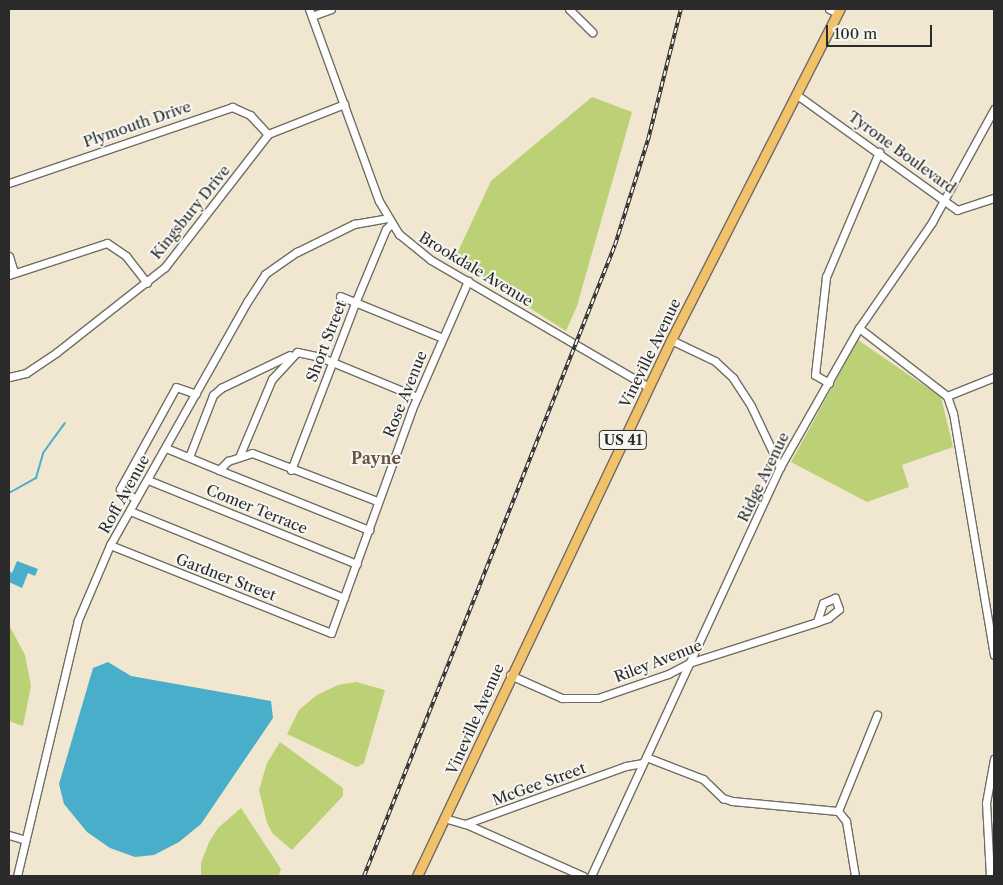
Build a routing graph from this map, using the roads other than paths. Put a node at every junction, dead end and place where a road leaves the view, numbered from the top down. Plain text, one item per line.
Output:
1 (331, 9) edge
2 (569, 9) edge
3 (829, 9) edge
4 (839, 11) edge
5 (310, 12) edge
6 (592, 32) dead end
7 (797, 95) junction
8 (344, 104) junction
9 (994, 109) edge
10 (268, 134) junction
11 (879, 152) junction
12 (9, 183) edge
13 (994, 198) edge
14 (946, 200) junction
15 (389, 221) junction
16 (9, 256) edge
17 (12, 274) edge
18 (468, 281) junction
19 (147, 283) junction
20 (340, 296) dead end
21 (355, 303) junction
22 (859, 328) junction
23 (443, 338) junction
24 (671, 340) junction
25 (297, 352) junction
26 (332, 363) junction
27 (9, 377) edge
28 (994, 377) edge
29 (829, 383) junction
30 (648, 387) junction
31 (196, 394) junction
32 (947, 396) junction
33 (417, 397) junction
34 (166, 448) junction
35 (189, 457) junction
36 (239, 457) junction
37 (780, 467) junction
38 (219, 470) junction
39 (291, 470) junction
40 (148, 480) junction
41 (136, 499) junction
42 (377, 501) junction
43 (130, 511) junction
44 (368, 530) junction
45 (110, 545) junction
46 (357, 564) junction
47 (344, 598) junction
48 (817, 622) dead end
49 (331, 633) joint
50 (994, 655) edge
51 (692, 662) junction
52 (510, 675) junction
53 (878, 715) dead end
54 (994, 759) edge
55 (644, 760) junction
56 (838, 811) junction
57 (444, 818) junction
58 (466, 824) junction
59 (9, 835) edge
60 (25, 840) junction
61 (17, 876) edge
62 (416, 876) edge
63 (583, 876) edge
64 (591, 876) edge
65 (855, 876) edge
66 (990, 876) edge

1 - 5 street
2 - 6 street
3 - 4 street
4 - 7 main road, Vineville Avenue / US 41
5 - 8 street, Brookdale Avenue
7 - 11 street, Tyrone Boulevard
7 - 24 main road, Vineville Avenue / US 41
8 - 10 street
8 - 15 street, Brookdale Avenue
9 - 14 street, Ridge Avenue
10 - 12 street, Plymouth Drive
10 - 19 street, Kingsbury Drive
11 - 14 street, Tyrone Boulevard
11 - 29 street
13 - 14 street, Tyrone Boulevard
14 - 22 street, Ridge Avenue
15 - 18 street, Brookdale Avenue
15 - 21 street, Short Street
15 - 31 street, Roff Avenue
16 - 17 street
17 - 19 street
18 - 23 street, Rose Avenue
18 - 30 street, Brookdale Avenue
19 - 27 street, Kingsbury Drive
20 - 21 street
21 - 23 street
21 - 26 street, Short Street
22 - 29 street, Ridge Avenue
22 - 32 street
23 - 33 street, Rose Avenue
24 - 30 main road, Vineville Avenue / US 41
24 - 37 street
25 - 26 street
25 - 35 street
25 - 36 street
26 - 33 street
26 - 39 street, Short Street
28 - 32 street
29 - 37 street, Ridge Avenue
30 - 52 main road, Vineville Avenue / US 41
31 - 34 street, Roff Avenue
31 - 41 street
32 - 50 street
33 - 42 street, Rose Avenue
34 - 35 street
34 - 40 street, Roff Avenue
35 - 38 street
36 - 38 street
36 - 39 street
37 - 51 street, Ridge Avenue
38 - 44 street
39 - 42 street
40 - 41 street, Roff Avenue
40 - 46 street, Comer Terrace
41 - 43 street, Roff Avenue
42 - 44 street, Rose Avenue
43 - 45 street, Roff Avenue
43 - 47 street
44 - 46 street, Rose Avenue
45 - 49 street, Gardner Street
45 - 60 street, Roff Avenue
46 - 47 street, Rose Avenue
47 - 49 street, Rose Avenue
48 - 51 street, Riley Avenue
51 - 52 street, Riley Avenue
51 - 55 street, Ridge Avenue
52 - 57 main road, Vineville Avenue / US 41
53 - 56 street
54 - 66 street
55 - 56 street
55 - 58 street, McGee Street
55 - 64 street, Ridge Avenue
56 - 65 street
57 - 58 street
57 - 62 main road, Vineville Avenue / US 41
58 - 63 street
59 - 60 street
60 - 61 street, Roff Avenue

